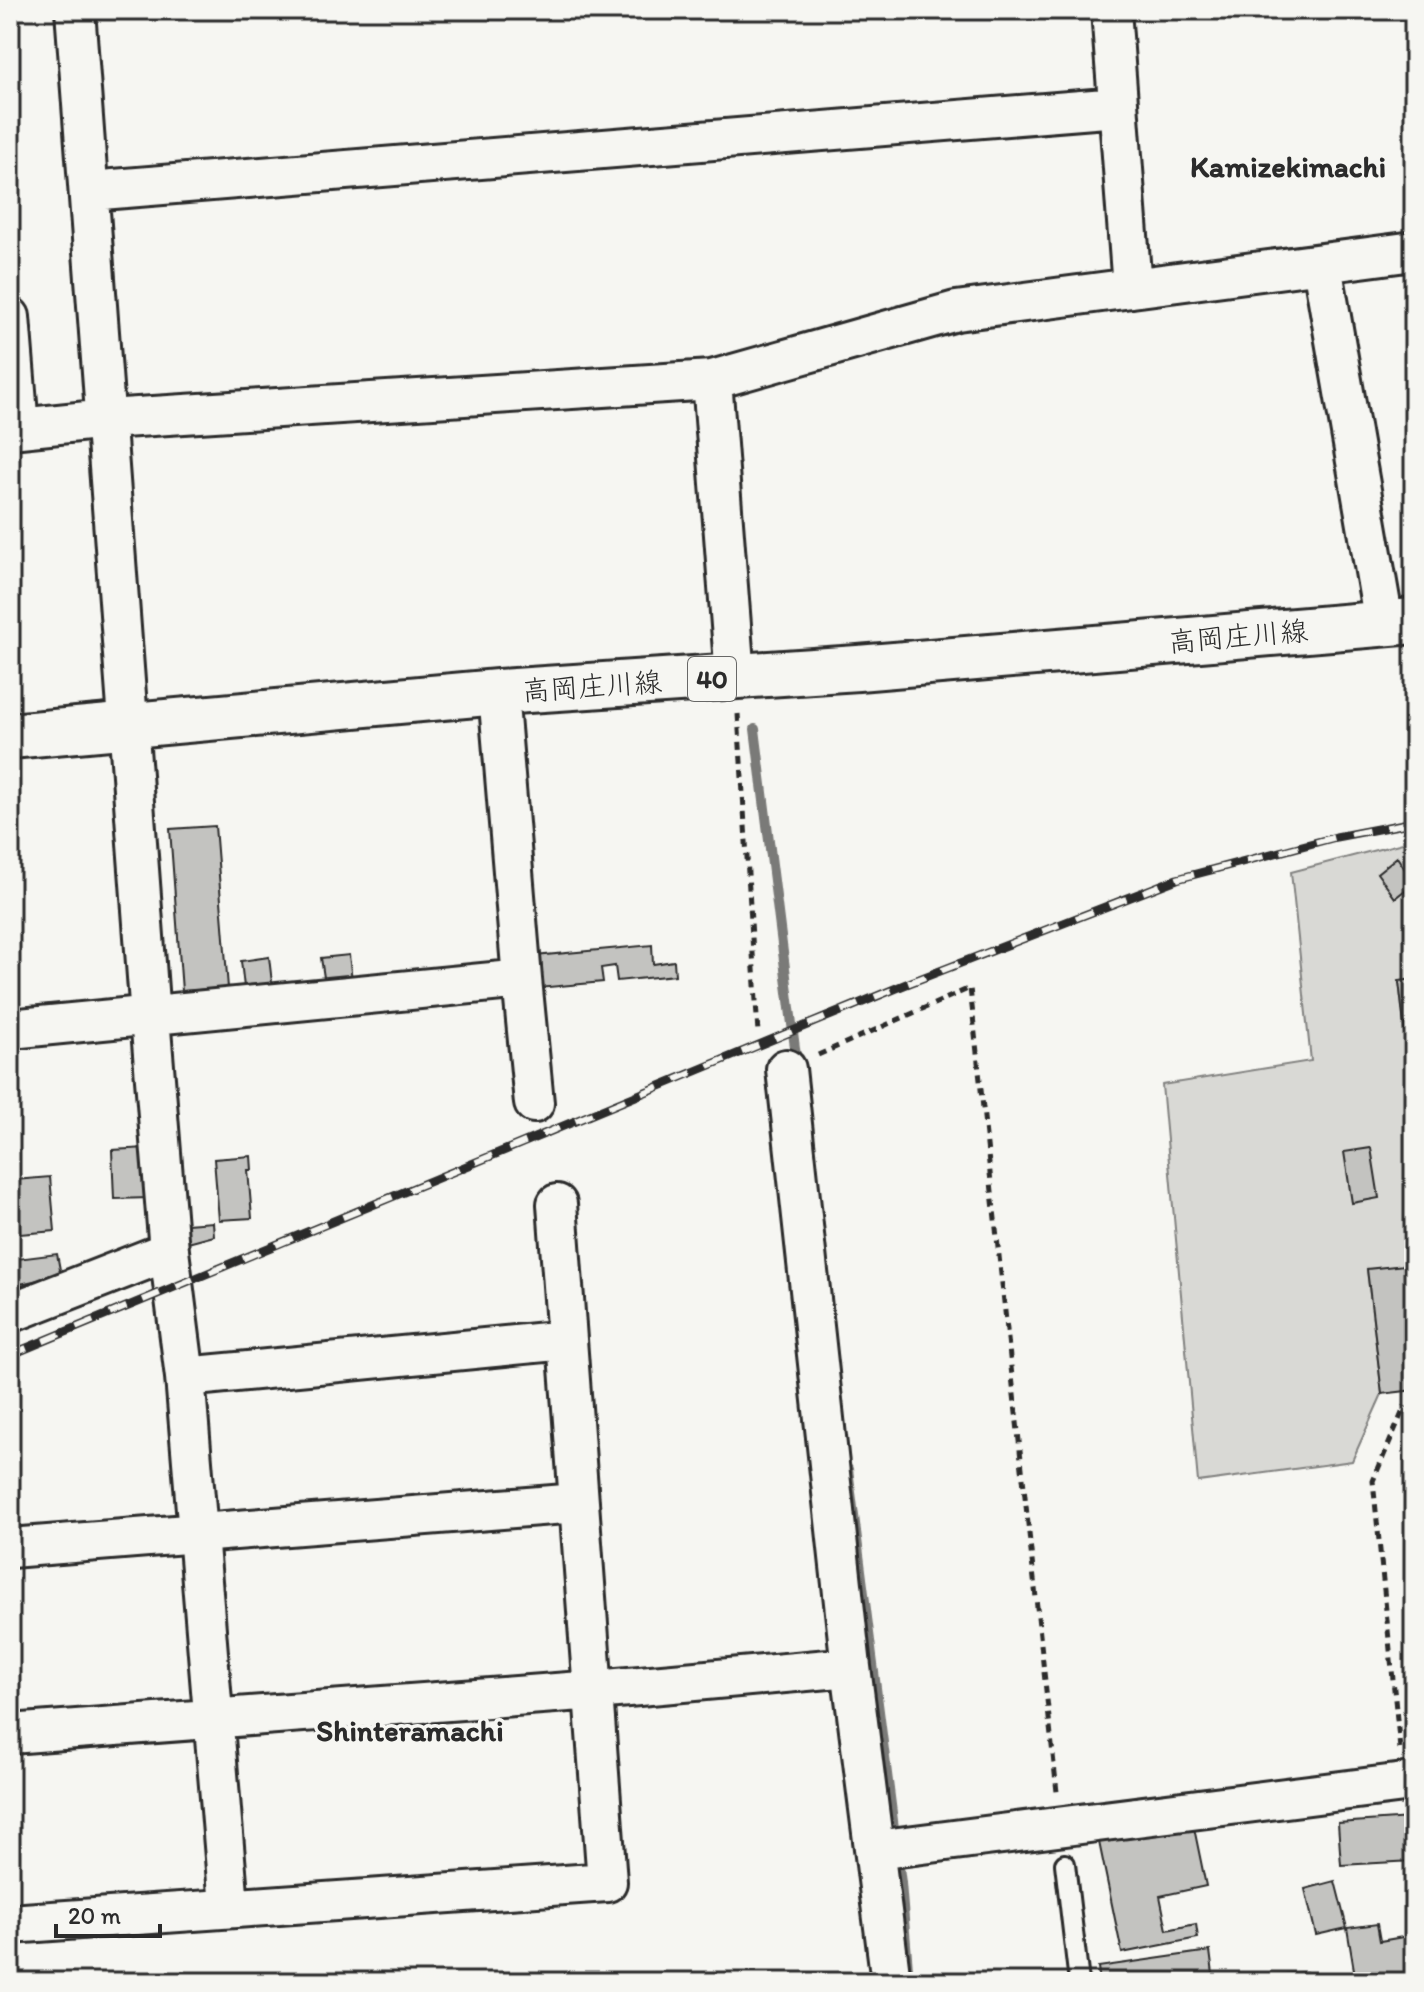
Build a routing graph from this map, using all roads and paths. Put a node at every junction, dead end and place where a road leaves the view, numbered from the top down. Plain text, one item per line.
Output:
1 (75, 10) edge
2 (1111, 10) edge
3 (1118, 107) junction
4 (89, 191) junction
5 (1414, 251) edge
6 (1322, 265) junction
7 (1132, 288) junction
8 (10, 317) edge
9 (712, 380) junction
10 (107, 419) junction
11 (14, 429) edge
12 (1399, 622) edge
13 (735, 677) junction
14 (498, 692) junction
15 (127, 727) junction
16 (10, 736) edge
17 (522, 979) junction
18 (150, 1017) junction
19 (10, 1029) edge
20 (758, 1033) dead end
21 (786, 1069) joint
22 (534, 1103) dead end
23 (557, 1204) dead end
24 (169, 1251) junction
25 (10, 1313) edge
26 (566, 1340) junction
27 (185, 1377) junction
28 (1405, 1406) dead end
29 (578, 1503) junction
30 (199, 1533) junction
31 (10, 1548) edge
32 (851, 1667) junction
33 (595, 1690) junction
34 (214, 1718) junction
35 (10, 1734) edge
36 (1404, 1783) joint
37 (1061, 1827) junction
38 (875, 1850) junction
39 (1065, 1864) dead end
40 (229, 1906) junction
41 (10, 1924) edge
42 (891, 1982) edge
43 (1079, 1982) edge

1 - 4 street
2 - 3 street
3 - 4 street
3 - 7 street
4 - 10 street
5 - 6 street
6 - 7 street
6 - 12 street
7 - 9 street
8 - 11 street
9 - 10 street
9 - 13 street
10 - 11 street
10 - 15 street
12 - 13 main road, 高岡庄川線 / 40
13 - 14 main road, 高岡庄川線 / 40
13 - 20 path
14 - 15 main road, 高岡庄川線 / 40
14 - 17 street
15 - 16 main road, 高岡庄川線 / 40
15 - 18 street
17 - 18 street
17 - 22 street
18 - 19 street
18 - 24 street
21 - 32 street
21 - 37 path
23 - 26 street
24 - 25 street
24 - 27 street
26 - 27 street
26 - 29 street
27 - 30 street
28 - 36 path
29 - 30 street
29 - 33 street
30 - 31 street
30 - 34 street
32 - 33 street
32 - 38 street
33 - 34 street
33 - 40 street
34 - 35 street
34 - 40 street
36 - 37 street
37 - 38 street
38 - 42 street
39 - 43 lane
40 - 41 street

